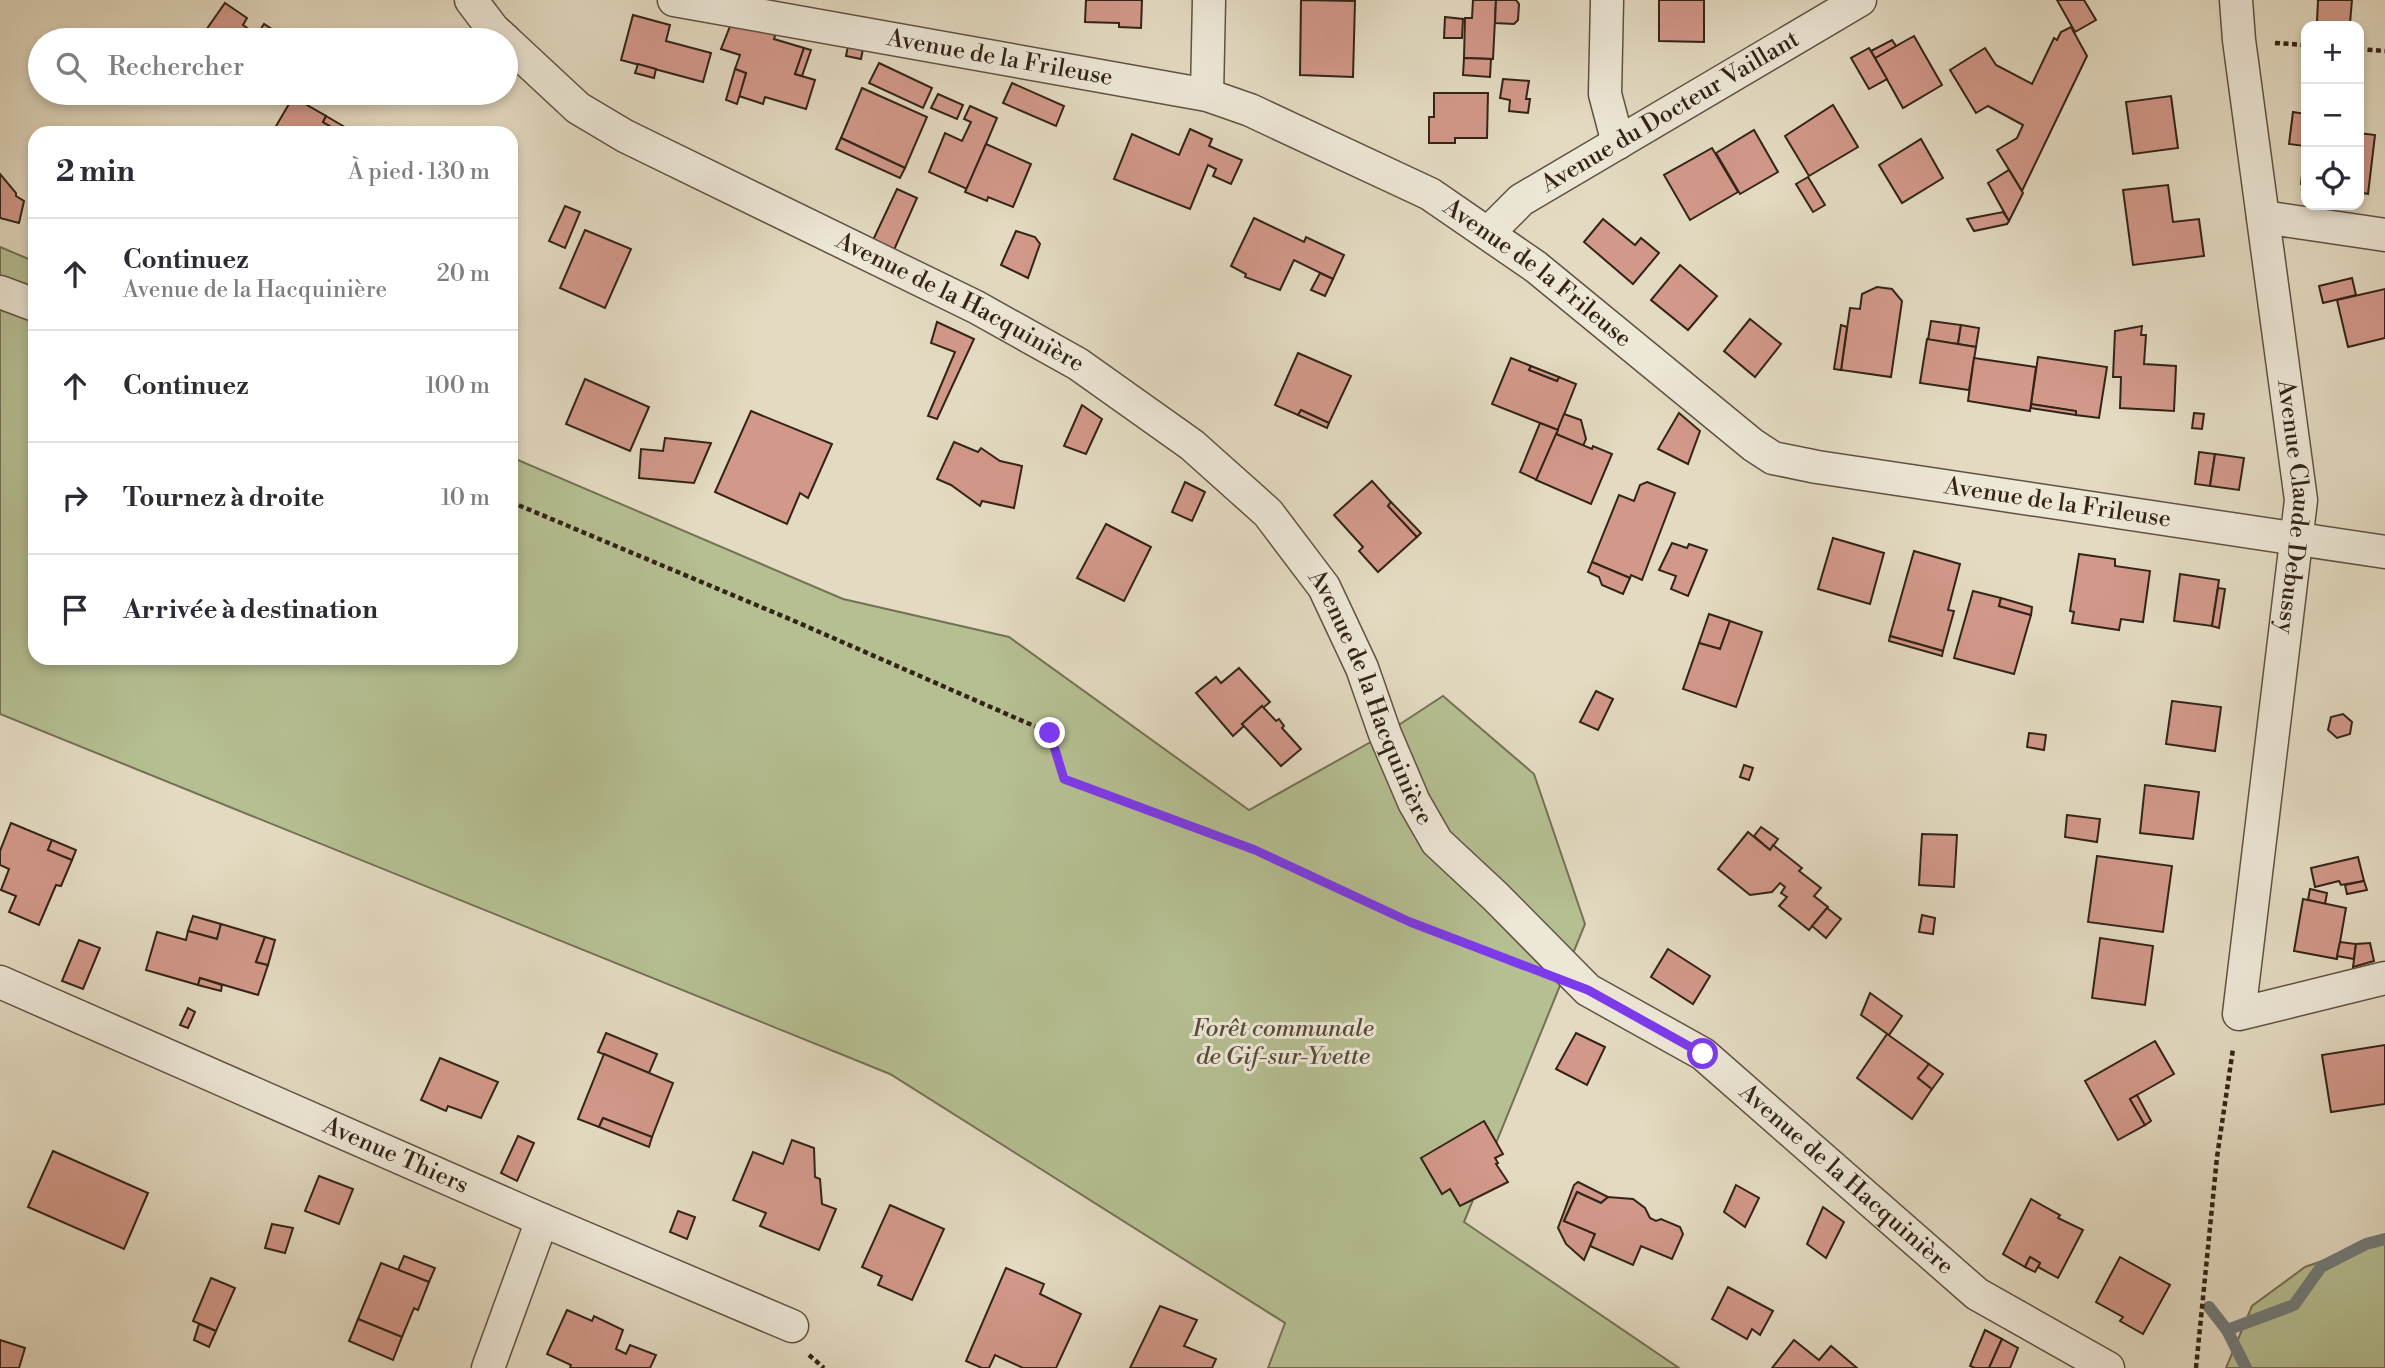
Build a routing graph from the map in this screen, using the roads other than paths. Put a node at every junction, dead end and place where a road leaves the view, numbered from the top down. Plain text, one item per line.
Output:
1 (471, 0) edge
2 (674, 0) edge
3 (1209, 0) edge
4 (1606, 0) edge
5 (1860, 0) edge
6 (2236, 0) edge
7 (820, 13) edge
8 (492, 28) edge
9 (518, 53) edge
10 (1207, 95) junction
11 (1618, 143) junction
12 (2263, 217) junction
13 (1488, 233) junction
14 (2385, 235) edge
15 (0, 292) edge
16 (28, 302) edge
17 (2296, 540) junction
18 (2385, 552) edge
19 (2385, 978) edge
20 (0, 982) edge
21 (542, 1220) junction
22 (792, 1326) dead end
23 (488, 1368) edge
24 (2108, 1368) edge

1 - 8 street, Avenue de la Hacquinière
2 - 7 street, Avenue de la Frileuse
3 - 10 street
4 - 11 street
5 - 11 street, Avenue du Docteur Vaillant
6 - 12 street, Avenue Claude Debussy
7 - 10 street, Avenue de la Frileuse
9 - 24 street, Avenue de la Hacquinière
10 - 13 street, Avenue de la Frileuse
11 - 13 street, Avenue du Docteur Vaillant
12 - 14 street
12 - 17 street, Avenue Claude Debussy
13 - 17 street, Avenue de la Frileuse
15 - 16 street
17 - 18 street, Avenue de la Frileuse
17 - 19 street, Avenue Claude Debussy
20 - 21 street, Avenue Thiers
21 - 22 street, Avenue Thiers
21 - 23 street

